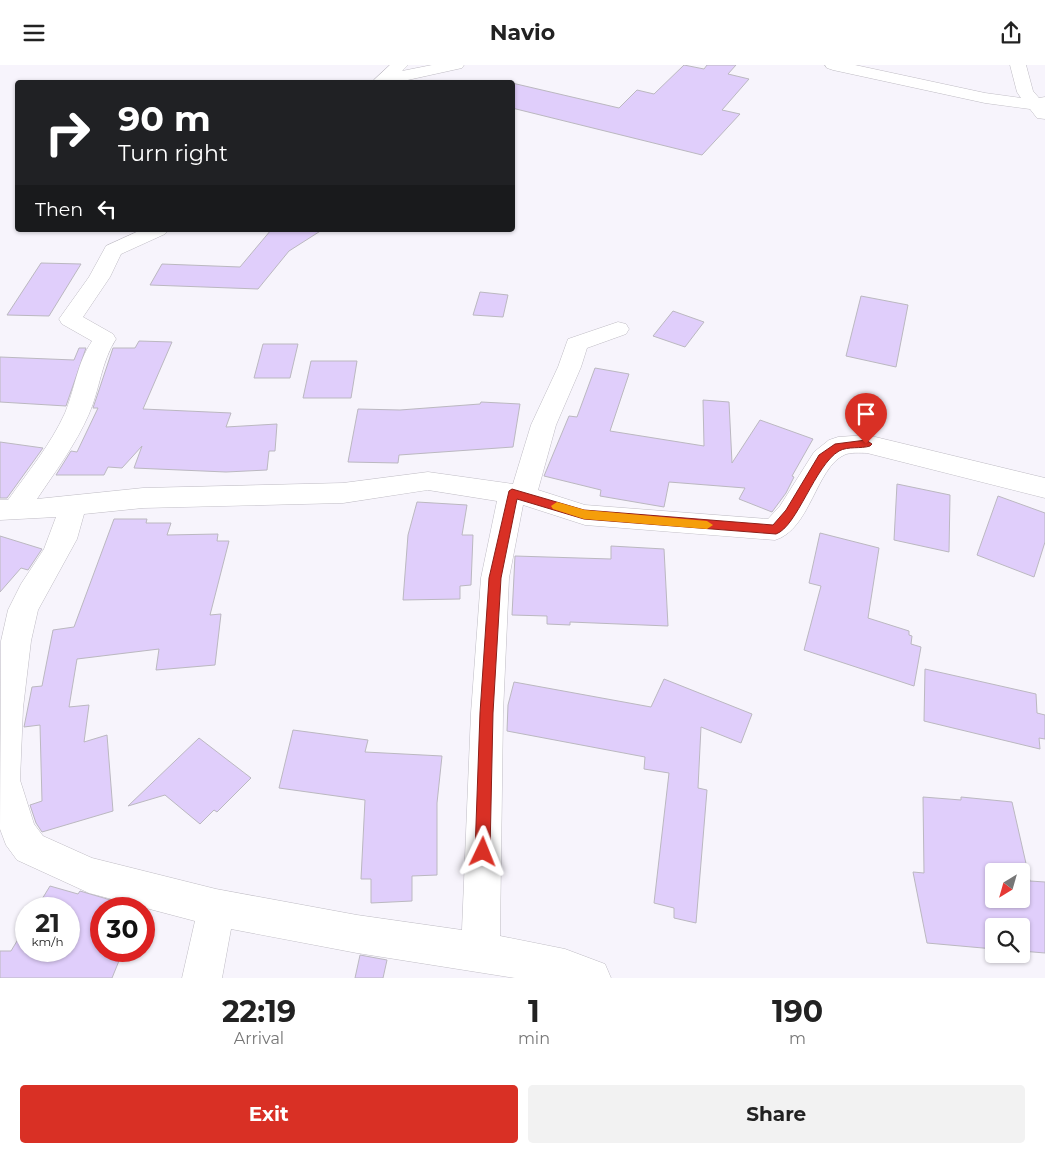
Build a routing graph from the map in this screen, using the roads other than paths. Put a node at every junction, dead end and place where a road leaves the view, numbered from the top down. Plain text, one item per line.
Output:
1 (400, 65) edge
2 (456, 65) edge
3 (833, 65) edge
4 (1018, 65) edge
5 (381, 80) edge
6 (385, 80) edge
7 (1042, 108) edge
8 (154, 232) edge
9 (618, 329) dead end
10 (1045, 488) edge
11 (518, 494) junction
12 (73, 505) junction
13 (7, 510) edge
14 (216, 908) junction
15 (480, 952) junction
16 (573, 975) edge
17 (202, 978) edge

1 - 5 street
2 - 6 street
3 - 7 street
4 - 7 street
8 - 13 street
9 - 11 street
10 - 11 street
11 - 12 street
11 - 15 street
12 - 13 street
12 - 14 street
14 - 15 street
14 - 17 street
15 - 16 street

